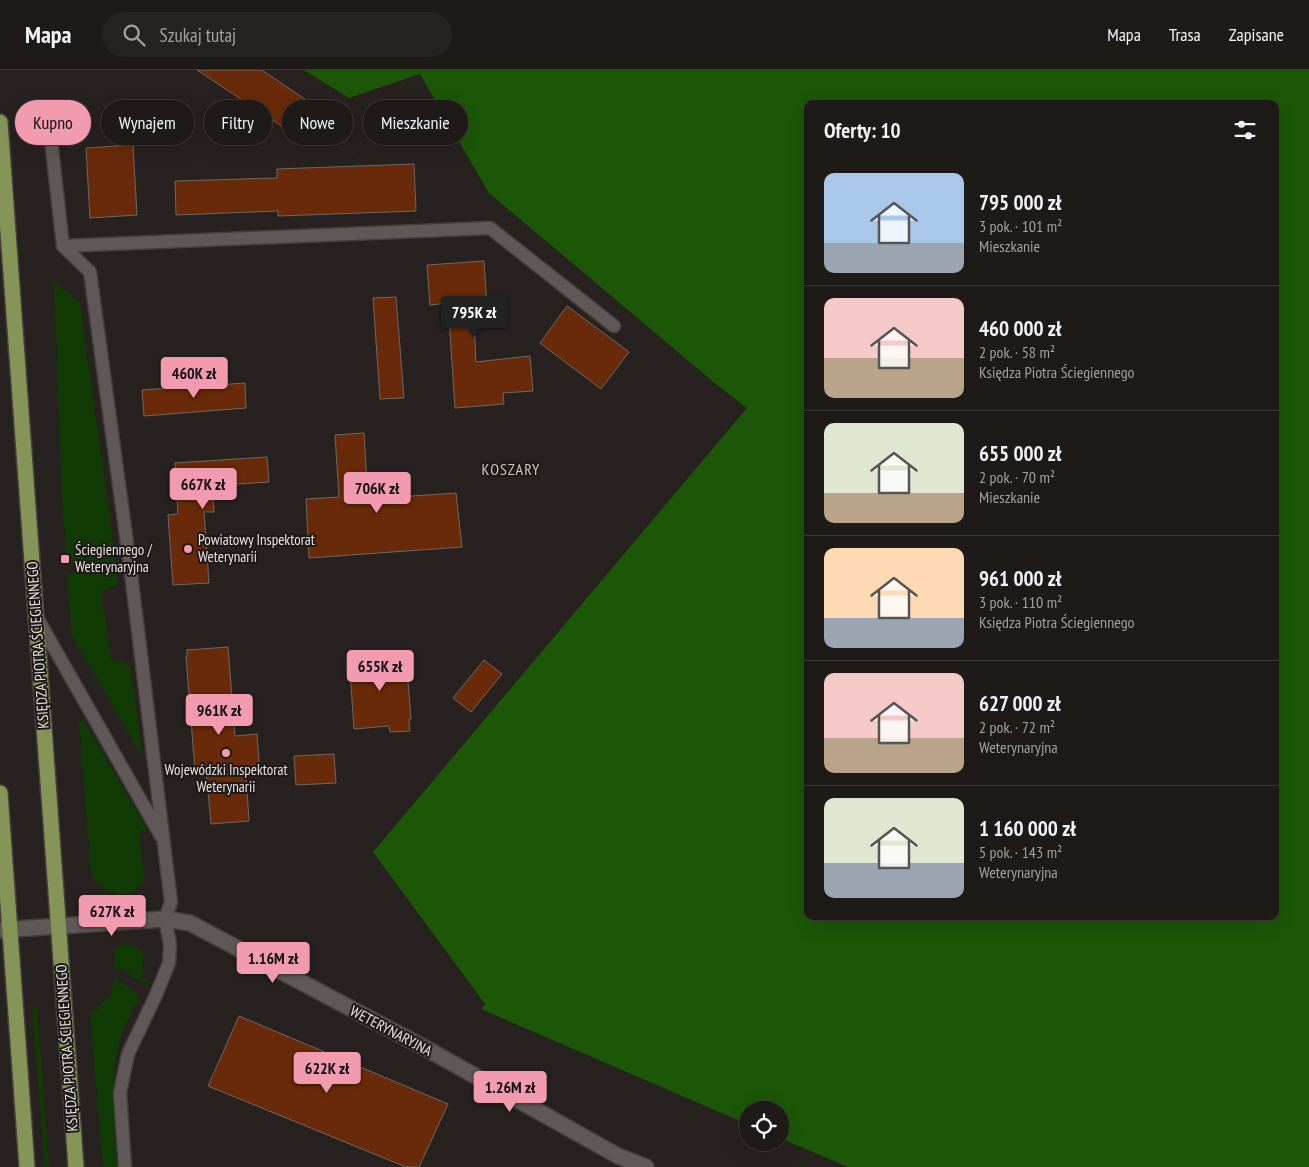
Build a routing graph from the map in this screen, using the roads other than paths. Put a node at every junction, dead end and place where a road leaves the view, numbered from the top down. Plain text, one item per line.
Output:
1 (0, 122) edge
2 (52, 145) edge
3 (63, 246) junction
4 (614, 326) dead end
5 (36, 616) junction
6 (0, 794) edge
7 (164, 840) junction
8 (166, 919) junction
9 (58, 925) junction
10 (5, 929) edge
11 (27, 1167) edge
12 (76, 1167) edge
13 (125, 1167) edge
14 (646, 1167) edge

1 - 5 main road, KSIĘDZA PIOTRA ŚCIEGIENNEGO
2 - 3 lane
3 - 4 lane
3 - 7 lane
5 - 7 lane
5 - 9 main road, KSIĘDZA PIOTRA ŚCIEGIENNEGO
6 - 10 main road
7 - 8 lane
8 - 9 street, WETERYNARYJNA
8 - 13 lane
8 - 14 street, WETERYNARYJNA
9 - 10 street, WETERYNARYJNA
9 - 12 main road, KSIĘDZA PIOTRA ŚCIEGIENNEGO
10 - 11 main road

